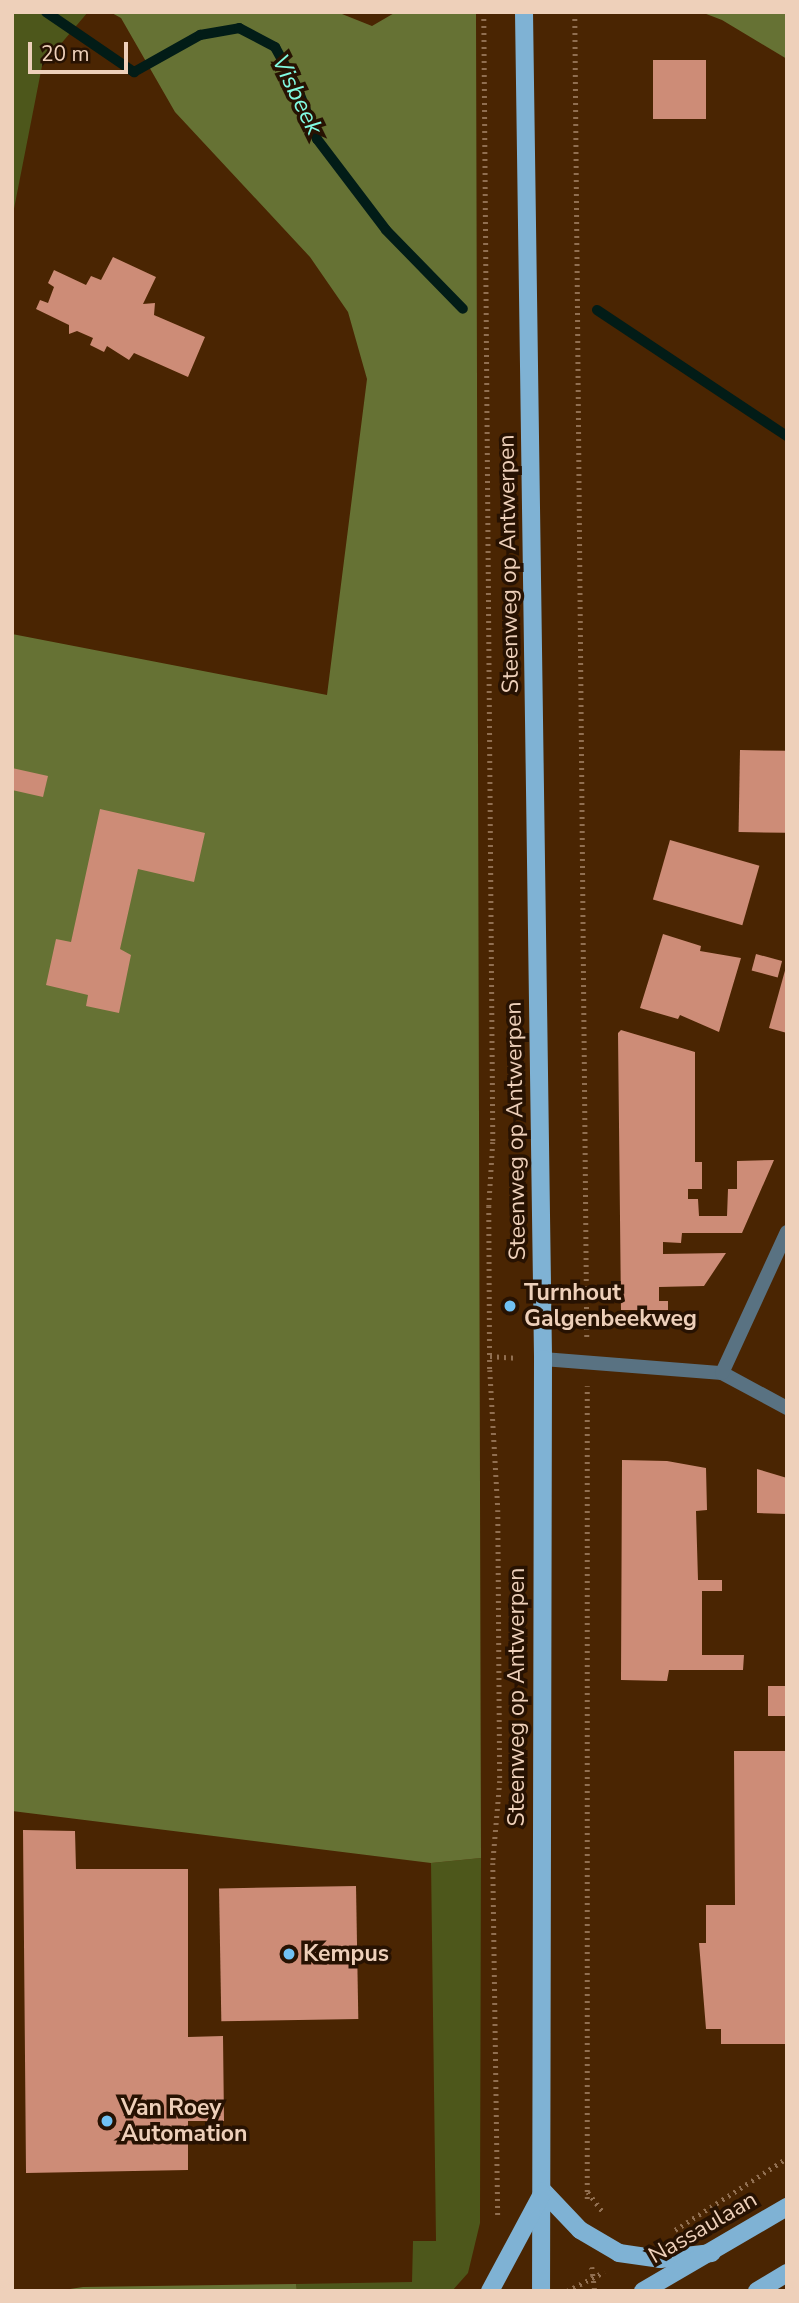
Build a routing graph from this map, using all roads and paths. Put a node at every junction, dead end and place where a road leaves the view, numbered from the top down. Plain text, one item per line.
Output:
1 (484, 12) edge
2 (524, 12) edge
3 (575, 12) edge
4 (787, 1232) edge
5 (543, 1359) junction
6 (587, 1361) junction
7 (722, 1373) junction
8 (787, 1408) edge
9 (787, 2158) edge
10 (586, 2190) junction
11 (543, 2191) junction
12 (787, 2207) edge
13 (610, 2220) dead end
14 (498, 2226) dead end
15 (588, 2236) junction
16 (663, 2238) dead end
17 (712, 2253) junction
18 (612, 2267) dead end
19 (787, 2273) edge
20 (593, 2278) junction
21 (490, 2291) edge
22 (541, 2291) edge
23 (567, 2291) edge
24 (595, 2291) edge
25 (643, 2291) edge
26 (757, 2291) edge

1 - 14 path
2 - 5 main road, Steenweg op Antwerpen
3 - 6 path
4 - 7 street
5 - 6 street
5 - 11 main road, Steenweg op Antwerpen
6 - 7 street
6 - 10 path
7 - 8 street
9 - 16 path
10 - 13 path
10 - 15 path
11 - 15 main road
11 - 21 main road
11 - 22 main road, Steenweg op Antwerpen
12 - 17 main road, Nassaulaan
15 - 17 main road
15 - 20 path
17 - 25 main road, Nassaulaan
18 - 20 path
19 - 26 main road
20 - 23 path
20 - 24 path

